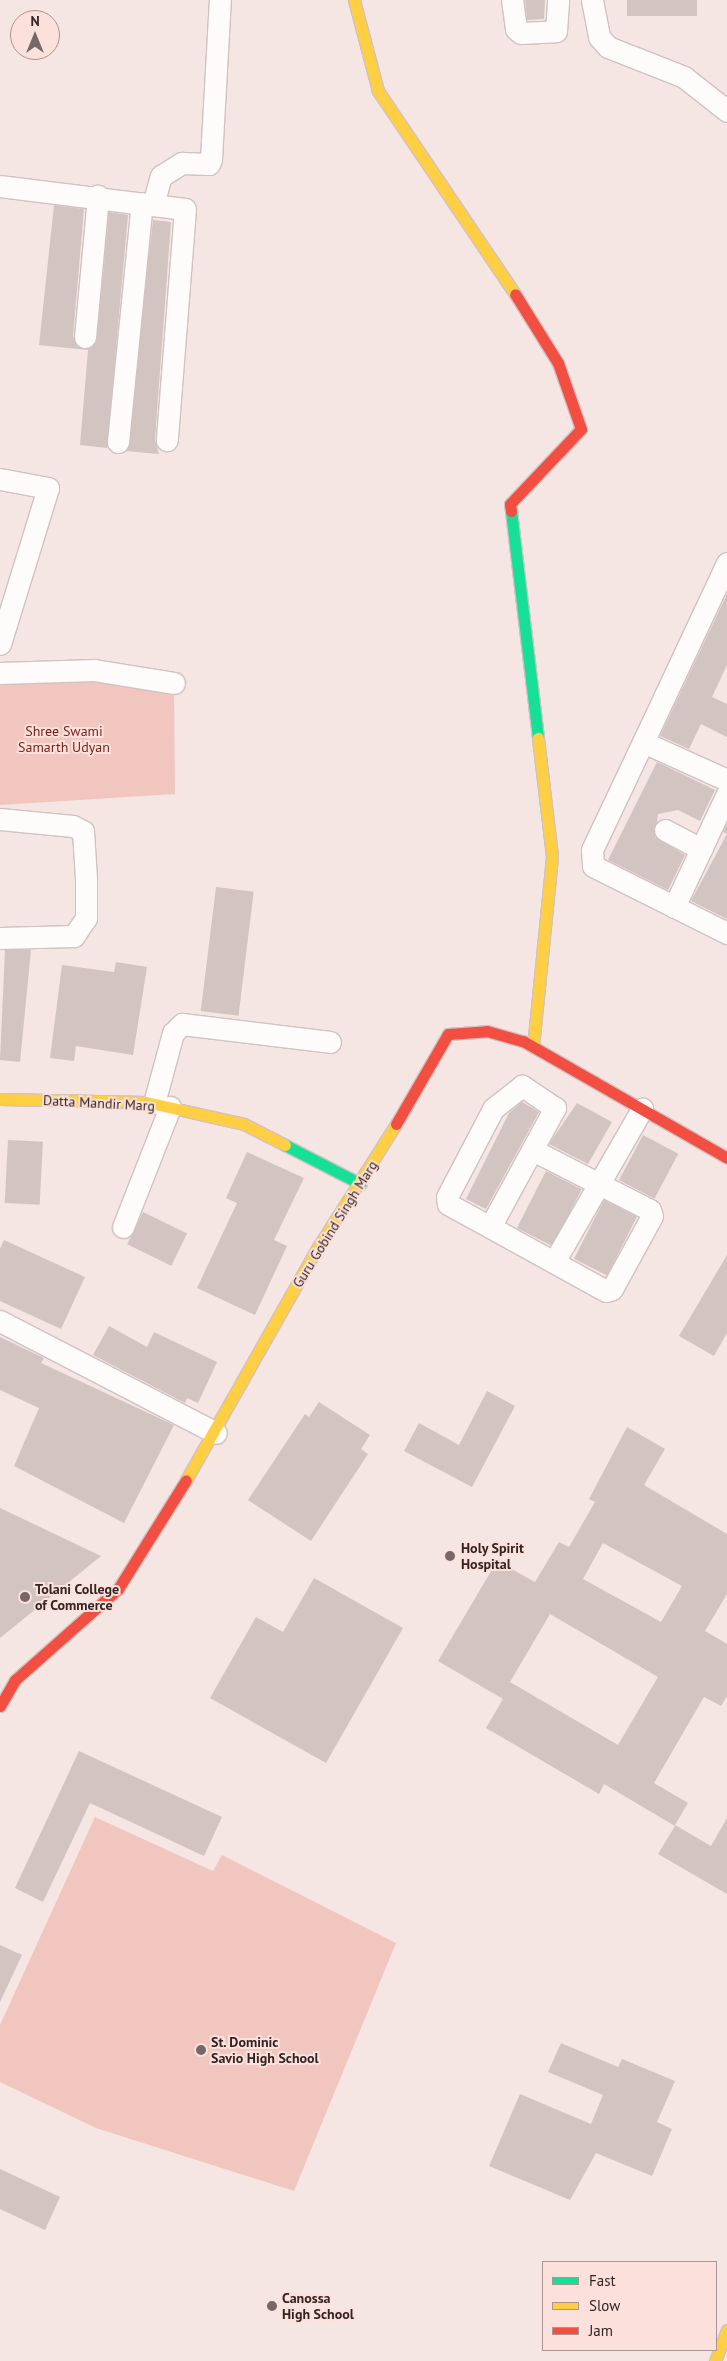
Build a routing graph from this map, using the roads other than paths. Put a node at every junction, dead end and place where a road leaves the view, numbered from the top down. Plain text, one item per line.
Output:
1 (220, 0) edge
2 (354, 0) edge
3 (512, 0) edge
4 (558, 0) edge
5 (592, 0) edge
6 (727, 111) edge
7 (0, 186) edge
8 (98, 196) junction
9 (148, 204) junction
10 (85, 338) dead end
11 (167, 440) dead end
12 (118, 442) dead end
13 (0, 478) edge
14 (727, 564) edge
15 (0, 644) edge
16 (0, 673) edge
17 (174, 683) dead end
18 (643, 742) junction
19 (727, 780) edge
20 (727, 794) edge
21 (0, 819) edge
22 (666, 830) dead end
23 (701, 849) junction
24 (674, 907) junction
25 (727, 933) edge
26 (0, 938) edge
27 (330, 1042) dead end
28 (533, 1046) junction
29 (0, 1099) edge
30 (162, 1105) junction
31 (642, 1109) junction
32 (533, 1150) junction
33 (727, 1158) edge
34 (361, 1184) junction
35 (599, 1184) junction
36 (123, 1227) dead end
37 (490, 1228) junction
38 (554, 1262) junction
39 (0, 1321) edge
40 (216, 1433) junction
41 (0, 1706) edge
42 (727, 2330) edge
43 (715, 2361) edge

1 - 9 street
2 - 28 street
3 - 4 street
5 - 6 street
7 - 8 street
8 - 9 street
8 - 10 street
9 - 11 street
9 - 12 street
13 - 15 street
14 - 18 street
16 - 17 street
18 - 19 street
18 - 24 street
20 - 23 street
21 - 26 street
22 - 23 street
23 - 24 street
24 - 25 street
27 - 30 street
28 - 31 street, Guru Gobind Singh Marg
28 - 34 street, Guru Gobind Singh Marg
29 - 30 street, Datta Mandir Marg
30 - 34 street, Datta Mandir Marg
30 - 36 street
31 - 33 street, Guru Gobind Singh Marg
31 - 35 street
32 - 35 street
32 - 37 street
32 - 37 street
34 - 40 street, Guru Gobind Singh Marg
35 - 38 street
35 - 38 street
37 - 38 street
39 - 40 street
40 - 41 street, Guru Gobind Singh Marg
42 - 43 street

